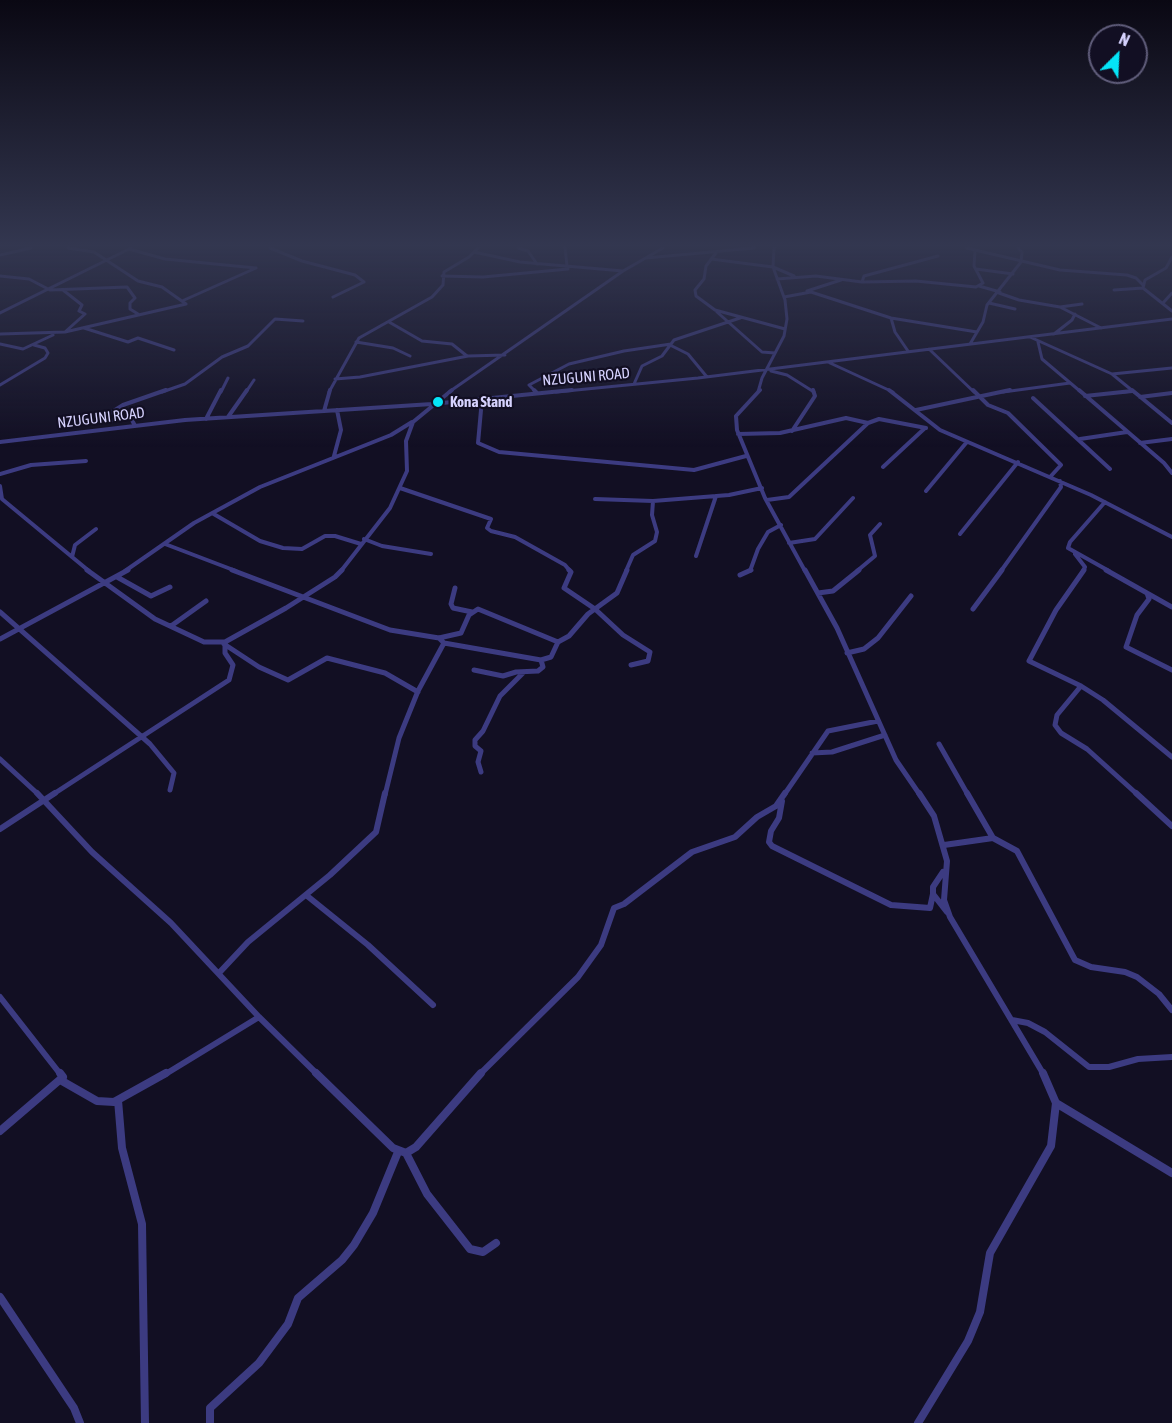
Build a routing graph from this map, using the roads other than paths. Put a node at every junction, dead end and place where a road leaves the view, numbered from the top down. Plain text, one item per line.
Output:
1 (85, 314) edge
2 (402, 314) edge
3 (563, 314) edge
4 (720, 314) edge
5 (730, 314) edge
6 (786, 314) edge
7 (879, 314) edge
8 (984, 314) edge
9 (1075, 314) joint
10 (140, 315) edge
11 (742, 318) junction
12 (891, 318) junction
13 (1172, 319) edge
14 (303, 321) dead end
15 (727, 321) junction
16 (389, 322) junction
17 (82, 328) junction
18 (1101, 328) junction
19 (785, 329) junction
20 (65, 332) junction
21 (977, 332) junction
22 (58, 333) junction
23 (0, 334) edge
24 (1054, 334) junction
25 (1030, 337) junction
26 (356, 342) junction
27 (1038, 342) junction
28 (670, 344) junction
29 (970, 344) junction
30 (0, 345) edge
31 (34, 345) junction
32 (929, 349) junction
33 (174, 350) dead end
34 (908, 351) junction
35 (775, 353) junction
36 (505, 355) junction
37 (410, 356) dead end
38 (468, 356) junction
39 (829, 362) junction
40 (1172, 368) edge
41 (768, 370) junction
42 (1112, 374) junction
43 (707, 377) junction
44 (228, 378) dead end
45 (335, 379) junction
46 (254, 380) dead end
47 (1070, 383) junction
48 (0, 384) edge
49 (634, 384) junction
50 (1132, 391) junction
51 (537, 393) junction
52 (1172, 393) edge
53 (1085, 396) junction
54 (979, 397) junction
55 (1140, 397) junction
56 (1033, 398) dead end
57 (482, 399) junction
58 (432, 404) junction
59 (337, 410) junction
60 (916, 410) junction
61 (324, 411) junction
62 (228, 417) junction
63 (206, 419) junction
64 (413, 422) junction
65 (868, 423) junction
66 (932, 423) junction
67 (1172, 423) edge
68 (135, 426) junction
69 (926, 428) junction
70 (792, 430) junction
71 (1127, 432) junction
72 (738, 434) junction
73 (1172, 439) edge
74 (1080, 440) junction
75 (0, 442) edge
76 (966, 443) junction
77 (1140, 443) junction
78 (334, 456) junction
79 (746, 456) junction
80 (86, 461) dead end
81 (1018, 462) junction
82 (883, 467) dead end
83 (1110, 469) dead end
84 (1172, 473) edge
85 (0, 474) edge
86 (1051, 476) junction
87 (1060, 481) junction
88 (1, 488) edge
89 (400, 488) junction
90 (762, 488) junction
91 (926, 491) dead end
92 (716, 496) junction
93 (853, 498) dead end
94 (595, 499) dead end
95 (767, 500) junction
96 (653, 501) junction
97 (1105, 502) junction
98 (212, 513) junction
99 (880, 524) dead end
100 (781, 525) junction
101 (96, 529) dead end
102 (960, 534) dead end
103 (1172, 537) edge
104 (363, 542) junction
105 (165, 543) junction
106 (789, 543) junction
107 (431, 554) dead end
108 (1075, 554) junction
109 (696, 556) dead end
110 (72, 557) junction
111 (740, 575) dead end
112 (117, 577) junction
113 (105, 583) junction
114 (170, 587) dead end
115 (455, 588) dead end
116 (818, 593) junction
117 (1148, 593) junction
118 (911, 596) dead end
119 (303, 597) junction
120 (206, 601) dead end
121 (1172, 607) edge
122 (595, 609) junction
123 (974, 609) dead end
124 (0, 612) edge
125 (472, 612) junction
126 (171, 626) junction
127 (20, 628) junction
128 (439, 638) junction
129 (0, 639) edge
130 (558, 642) junction
131 (225, 643) junction
132 (444, 643) junction
133 (847, 653) junction
134 (541, 660) junction
135 (631, 665) dead end
136 (474, 670) dead end
137 (1172, 670) edge
138 (524, 672) junction
139 (1081, 686) junction
140 (418, 692) junction
141 (878, 721) junction
142 (885, 735) junction
143 (143, 736) junction
144 (939, 744) dead end
145 (812, 753) junction
146 (1172, 757) edge
147 (0, 759) edge
148 (481, 772) dead end
149 (170, 790) dead end
150 (783, 798) junction
151 (44, 800) junction
152 (1172, 826) edge
153 (0, 829) edge
154 (993, 838) junction
155 (944, 845) junction
156 (944, 871) junction
157 (933, 894) junction
158 (306, 895) junction
159 (949, 914) junction
160 (219, 973) junction
161 (0, 997) edge
162 (432, 1005) dead end
163 (1172, 1010) edge
164 (259, 1017) junction
165 (1012, 1020) junction
166 (1172, 1057) edge
167 (62, 1081) junction
168 (118, 1100) junction
169 (1056, 1103) junction
170 (0, 1131) edge
171 (402, 1152) junction
172 (1172, 1173) edge
173 (496, 1243) dead end
174 (0, 1297) edge
175 (80, 1423) edge
176 (145, 1423) edge
177 (210, 1423) edge
178 (918, 1423) edge

1 - 20 street
2 - 16 street
3 - 36 street
4 - 15 street
5 - 11 street
6 - 19 street
7 - 12 street
8 - 21 street
9 - 18 street
9 - 24 street
10 - 17 street
11 - 15 street
11 - 19 street
12 - 21 street
12 - 34 street
13 - 18 street, NZUGUNI ROAD
14 - 68 street
15 - 28 street
15 - 35 street
16 - 26 street
16 - 38 street
17 - 20 street
17 - 33 street
18 - 24 street, NZUGUNI ROAD
19 - 35 street
20 - 22 street
21 - 29 street
22 - 23 street
22 - 31 street
24 - 25 street, NZUGUNI ROAD
25 - 27 street
25 - 29 street, NZUGUNI ROAD
26 - 37 street
26 - 45 street
27 - 42 street
27 - 47 street
28 - 43 street
28 - 49 street
28 - 51 street
29 - 32 street, NZUGUNI ROAD
30 - 31 street
31 - 48 street
32 - 34 street, NZUGUNI ROAD
32 - 54 street
34 - 39 street, NZUGUNI ROAD
35 - 41 street
36 - 38 street
36 - 58 street
38 - 45 street
39 - 41 street, NZUGUNI ROAD
39 - 60 street
40 - 42 street
41 - 43 street, NZUGUNI ROAD
41 - 70 street
41 - 72 street
42 - 50 street
43 - 49 street, NZUGUNI ROAD
44 - 63 street
45 - 61 street
46 - 62 street
47 - 53 street
47 - 54 street
49 - 51 street, NZUGUNI ROAD
50 - 53 street
50 - 55 street
51 - 57 street, NZUGUNI ROAD
52 - 55 street
53 - 71 street
54 - 60 street
54 - 86 street
55 - 67 street
56 - 74 street
57 - 58 street, NZUGUNI ROAD
57 - 79 street
58 - 59 street, NZUGUNI ROAD
58 - 64 street
59 - 61 street, NZUGUNI ROAD
59 - 78 street
60 - 66 street
61 - 62 street, NZUGUNI ROAD
62 - 63 street, NZUGUNI ROAD
63 - 68 street, NZUGUNI ROAD
64 - 78 street
64 - 89 street
65 - 69 street
65 - 70 street
65 - 95 street
66 - 69 street
66 - 76 street
68 - 75 street, NZUGUNI ROAD
69 - 82 street
70 - 72 street
71 - 74 street
71 - 77 street
72 - 79 street
73 - 77 street
74 - 83 street
76 - 81 street
76 - 91 street
77 - 84 street
78 - 98 street
79 - 90 street
80 - 85 street
81 - 86 street
81 - 102 street
86 - 87 street
87 - 97 street
87 - 123 street
88 - 110 street
89 - 104 street
89 - 122 street
90 - 92 street
90 - 95 street
92 - 96 street
92 - 109 street
93 - 106 street
94 - 96 street
95 - 100 street
96 - 122 street
97 - 103 street
97 - 108 street
98 - 104 street
98 - 105 street
99 - 116 street
100 - 106 street
100 - 111 street
101 - 110 street
104 - 107 street
104 - 119 street
105 - 112 street
105 - 119 street
106 - 116 street
108 - 117 street
108 - 139 street
110 - 113 street
112 - 113 street
112 - 114 street
113 - 126 street
113 - 127 street
115 - 125 street
116 - 133 street
117 - 121 street
117 - 137 street
118 - 133 street
119 - 128 street
119 - 131 street
120 - 126 street
122 - 130 street
122 - 135 street
124 - 127 street
125 - 128 street
125 - 130 street
126 - 131 street
127 - 129 street
127 - 143 street
128 - 132 street
130 - 134 street
131 - 140 street
131 - 143 street
132 - 134 street
132 - 140 street
133 - 141 street
134 - 138 street
136 - 138 street
138 - 148 street
139 - 146 street
139 - 152 street
140 - 158 street
141 - 142 street
141 - 145 street
142 - 145 street
142 - 155 street
143 - 149 street
143 - 151 street
144 - 154 street
145 - 150 street
147 - 151 street
150 - 157 street
150 - 171 street
151 - 153 street
151 - 160 street
154 - 155 street
154 - 163 street
155 - 156 street
156 - 157 street
156 - 159 street
157 - 159 street
158 - 160 street
158 - 162 street
159 - 165 street
160 - 164 street
161 - 167 street
164 - 168 street
164 - 171 street
165 - 166 street
165 - 169 street
167 - 168 street
167 - 170 street
168 - 176 street
169 - 172 street
169 - 178 street
171 - 173 street
171 - 177 street
174 - 175 street

